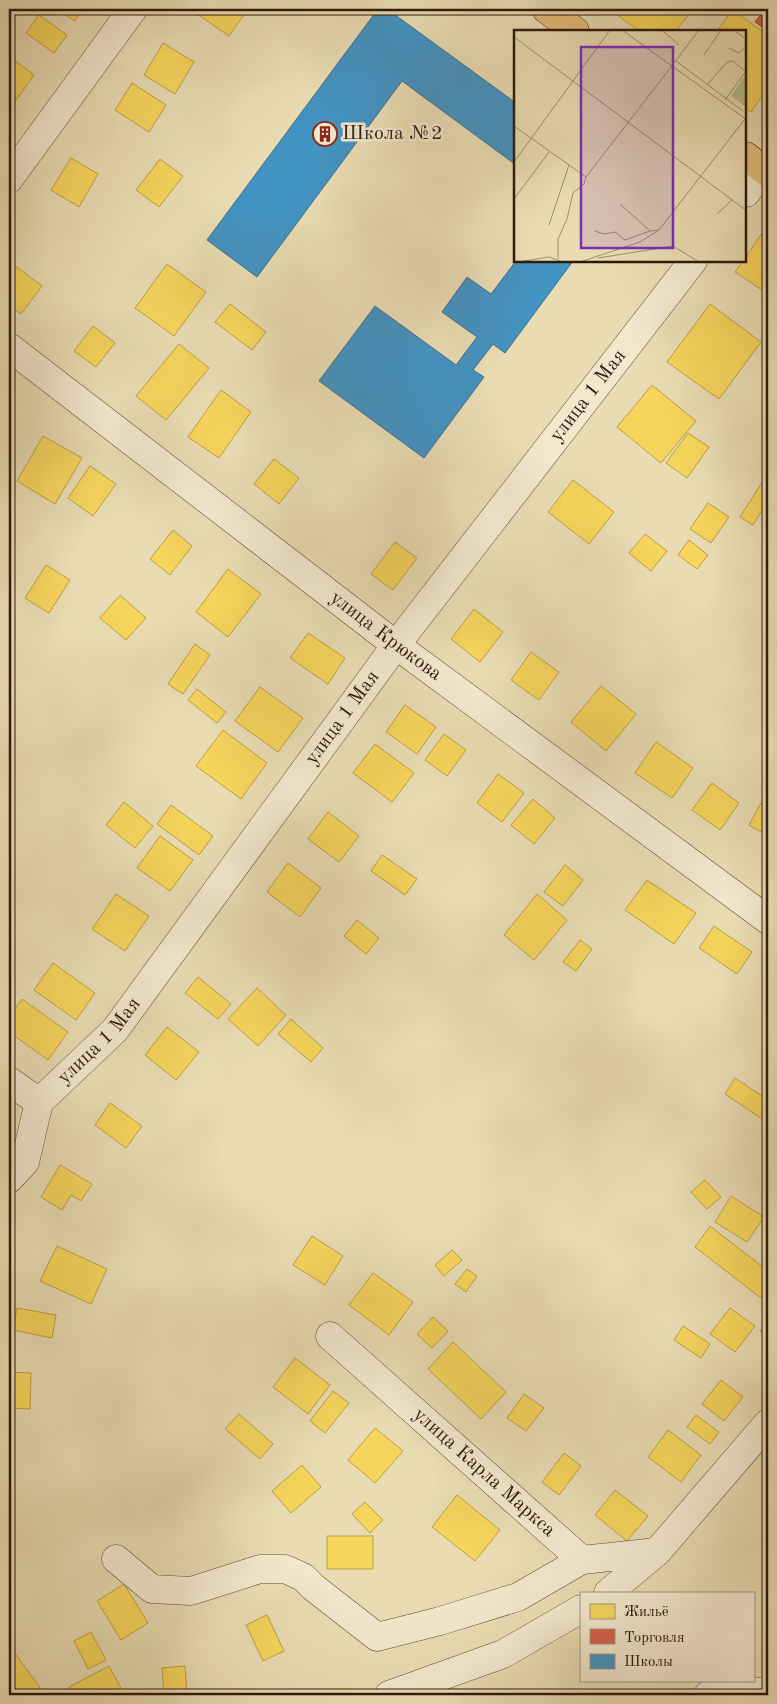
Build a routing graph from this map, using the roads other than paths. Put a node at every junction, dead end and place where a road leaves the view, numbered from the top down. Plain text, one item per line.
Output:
1 (133, 9) edge
2 (546, 9) edge
3 (575, 30) edge
4 (762, 165) edge
5 (9, 179) edge
6 (747, 191) edge
7 (692, 262) edge
8 (9, 347) edge
9 (396, 645) junction
10 (768, 920) edge
11 (9, 1081) edge
12 (39, 1102) junction
13 (9, 1179) edge
14 (330, 1336) dead end
15 (768, 1423) edge
16 (657, 1552) junction
17 (116, 1559) dead end
18 (582, 1560) junction
19 (609, 1592) edge
20 (580, 1610) edge
21 (768, 1691) edge
22 (389, 1695) edge
23 (708, 1695) edge

1 - 5 street
2 - 3 main road
4 - 6 street
7 - 9 street, улица 1 Мая
8 - 9 street, улица Крюкова
9 - 10 street, улица Крюкова
9 - 12 street, улица 1 Мая
11 - 12 street
12 - 13 street, улица 1 Мая
14 - 18 street, улица Карла Маркса
15 - 16 street
16 - 18 street
16 - 19 street
17 - 18 street
20 - 22 street
21 - 23 street

